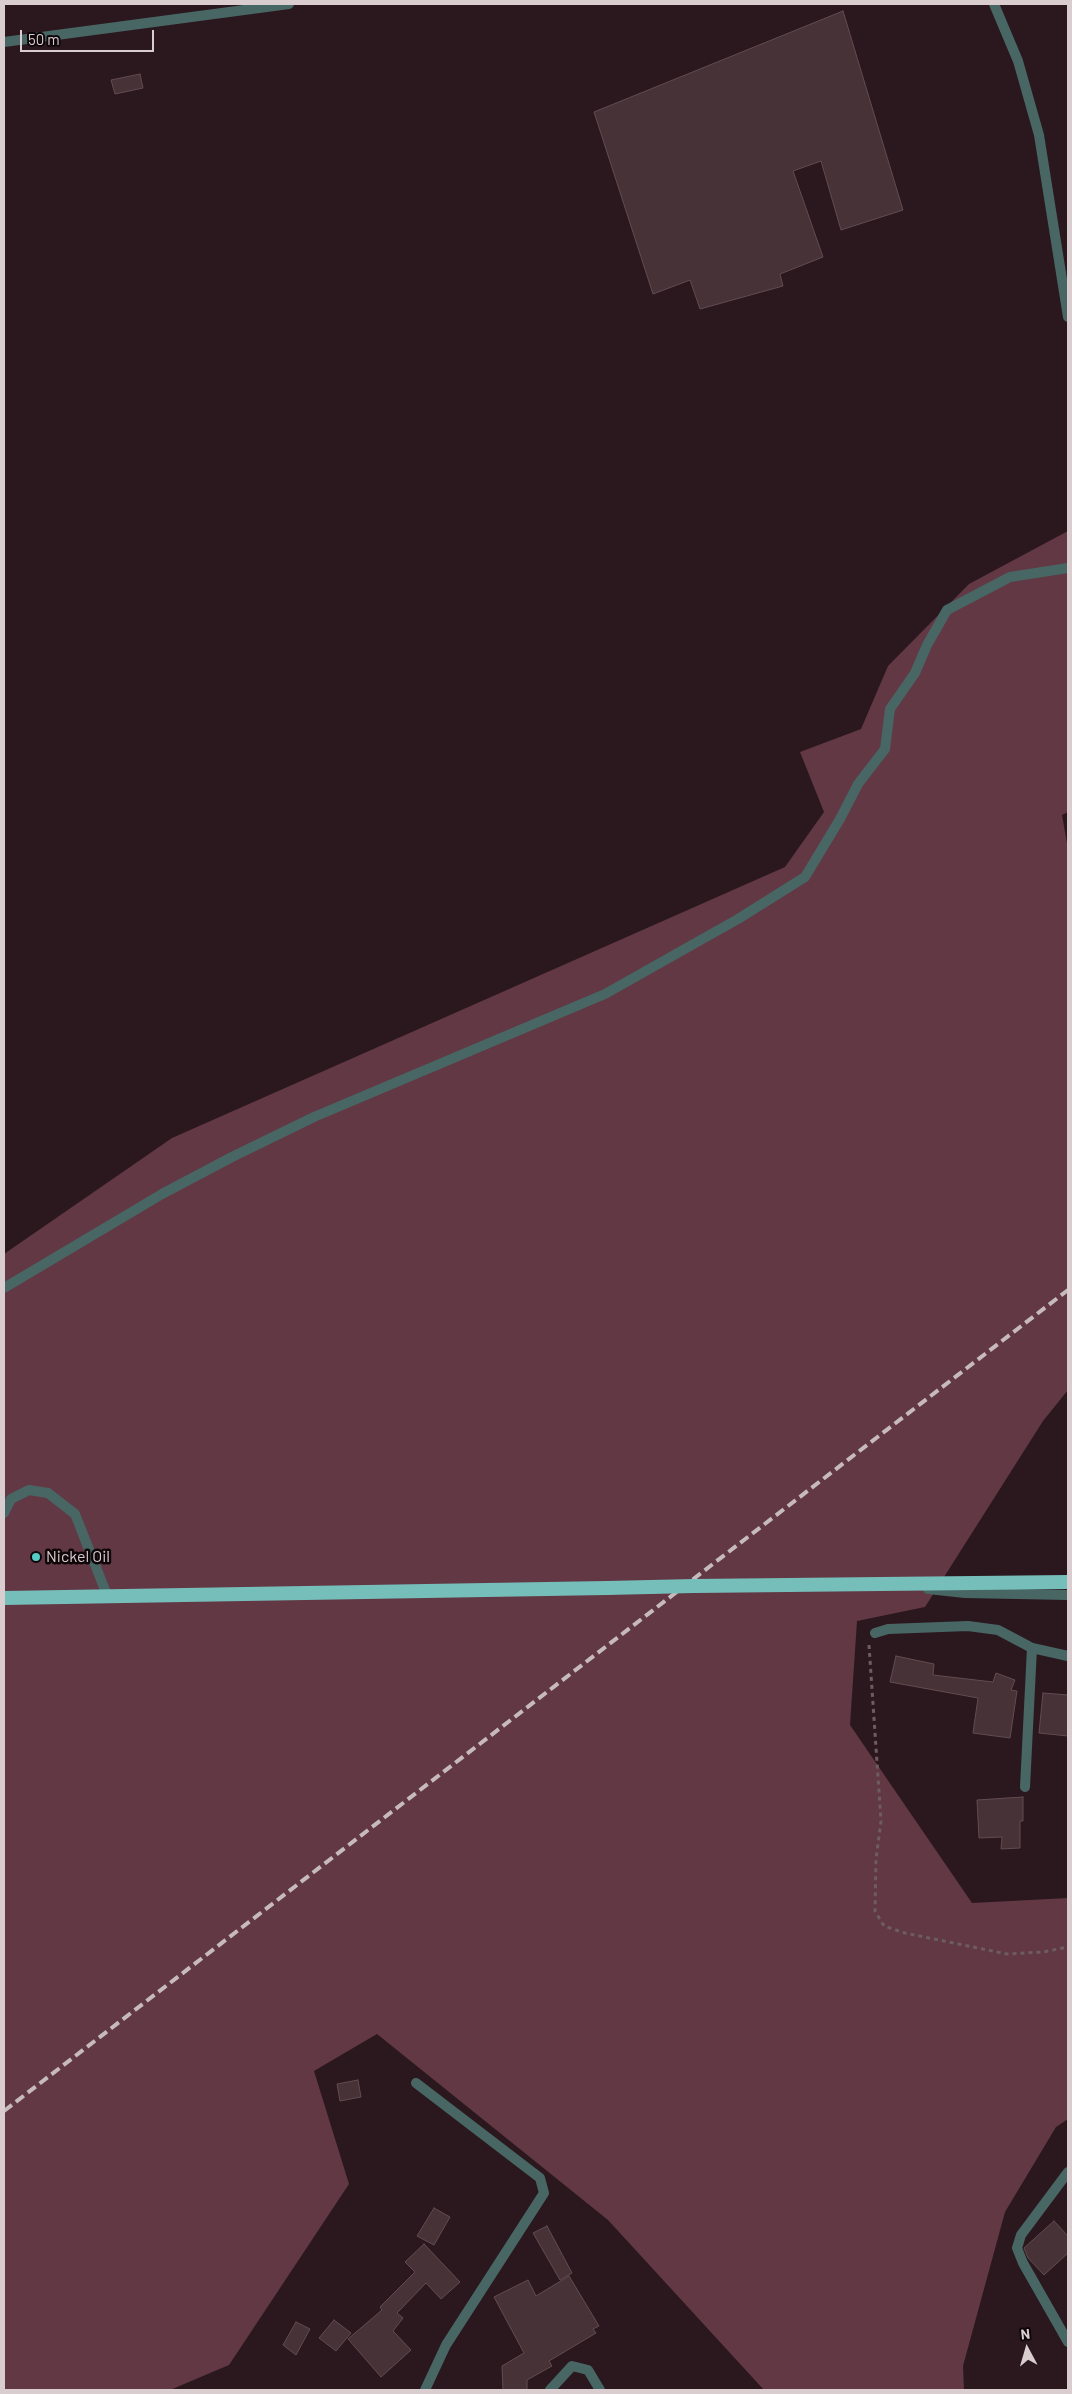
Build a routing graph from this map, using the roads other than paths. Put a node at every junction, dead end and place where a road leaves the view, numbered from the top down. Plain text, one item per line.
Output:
1 (289, 4) edge
2 (994, 4) edge
3 (4, 42) edge
4 (1068, 317) edge
5 (1068, 568) edge
6 (4, 1288) edge
7 (4, 1513) edge
8 (1068, 1582) edge
9 (887, 1585) junction
10 (107, 1595) junction
11 (1068, 1596) edge
12 (4, 1598) edge
13 (875, 1633) road end
14 (1032, 1648) junction
15 (1068, 1656) edge
16 (1025, 1787) dead end
17 (416, 2083) dead end
18 (1068, 2172) edge
19 (1068, 2342) edge
20 (425, 2390) edge
21 (550, 2390) edge
22 (600, 2390) edge

1 - 3 street
2 - 4 street
5 - 6 street
7 - 10 street
8 - 9 highway
9 - 10 highway, bridge
9 - 11 street
10 - 12 highway
13 - 14 street
14 - 15 street
14 - 16 street
17 - 20 street
18 - 19 street
21 - 22 street

